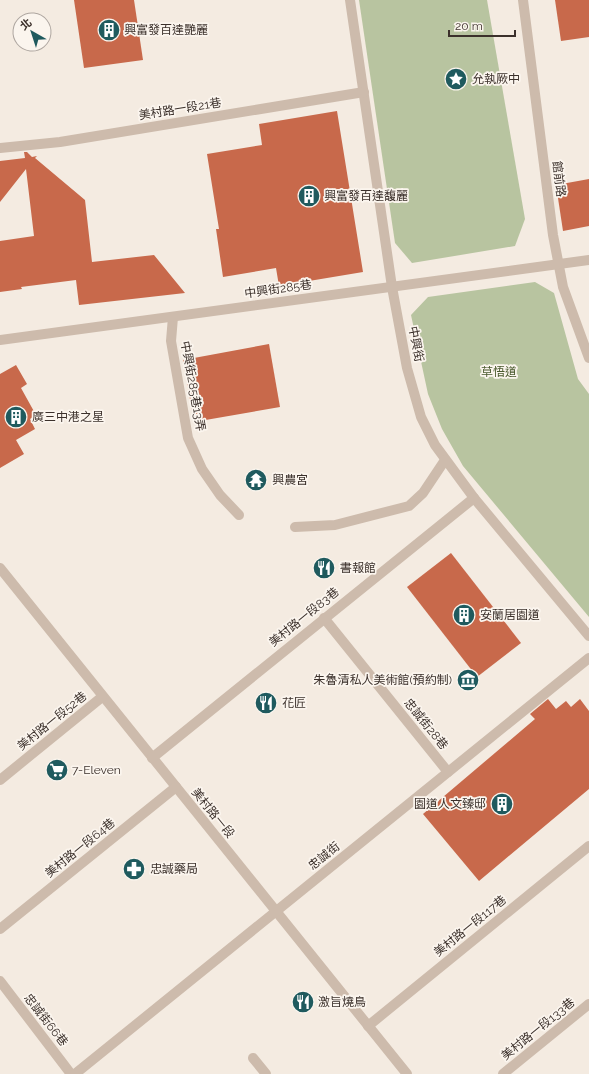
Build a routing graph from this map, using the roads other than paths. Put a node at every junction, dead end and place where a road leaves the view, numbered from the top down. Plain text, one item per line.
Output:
1 (350, 0) edge
2 (523, 0) edge
3 (364, 92) junction
4 (0, 148) edge
5 (589, 260) edge
6 (559, 265) junction
7 (392, 287) junction
8 (173, 317) junction
9 (0, 340) edge
10 (589, 358) edge
11 (444, 460) junction
12 (474, 498) junction
13 (239, 515) dead end
14 (296, 527) dead end
15 (0, 568) edge
16 (324, 618) junction
17 (589, 636) edge
18 (589, 658) edge
19 (102, 697) junction
20 (152, 758) junction
21 (448, 772) junction
22 (0, 780) edge
23 (176, 788) junction
24 (589, 846) edge
25 (276, 912) junction
26 (0, 930) edge
27 (0, 981) edge
28 (589, 1004) edge
29 (368, 1026) junction
30 (253, 1058) dead end
31 (404, 1073) edge
32 (71, 1074) edge
33 (75, 1074) edge
34 (266, 1074) edge
35 (503, 1074) edge

1 - 3 street, 中興街
2 - 6 street, 館前路
3 - 4 street, 美村路一段21巷
3 - 7 street, 中興街
5 - 6 street, 中興街285巷
6 - 7 street, 中興街285巷
6 - 10 street, 館前路
7 - 8 street, 中興街285巷
7 - 11 street, 中興街
8 - 9 street, 中興街285巷
8 - 13 street, 中興街285巷13弄
11 - 12 street, 中興街
11 - 14 street
12 - 16 street, 美村路一段83巷
12 - 17 street, 中興街
15 - 19 street, 美村路一段
16 - 20 street, 美村路一段83巷
16 - 21 street, 忠誠街28巷
18 - 21 street, 忠誠街
19 - 20 street, 美村路一段
19 - 22 street, 美村路一段52巷
20 - 23 street, 美村路一段
21 - 25 street, 忠誠街
23 - 25 street, 美村路一段
23 - 26 street, 美村路一段64巷
24 - 29 street, 美村路一段117巷
25 - 29 street, 美村路一段
25 - 33 street, 忠誠街
27 - 32 street, 忠誠街66巷
28 - 35 street, 美村路一段133巷
29 - 31 street, 美村路一段
30 - 34 street

